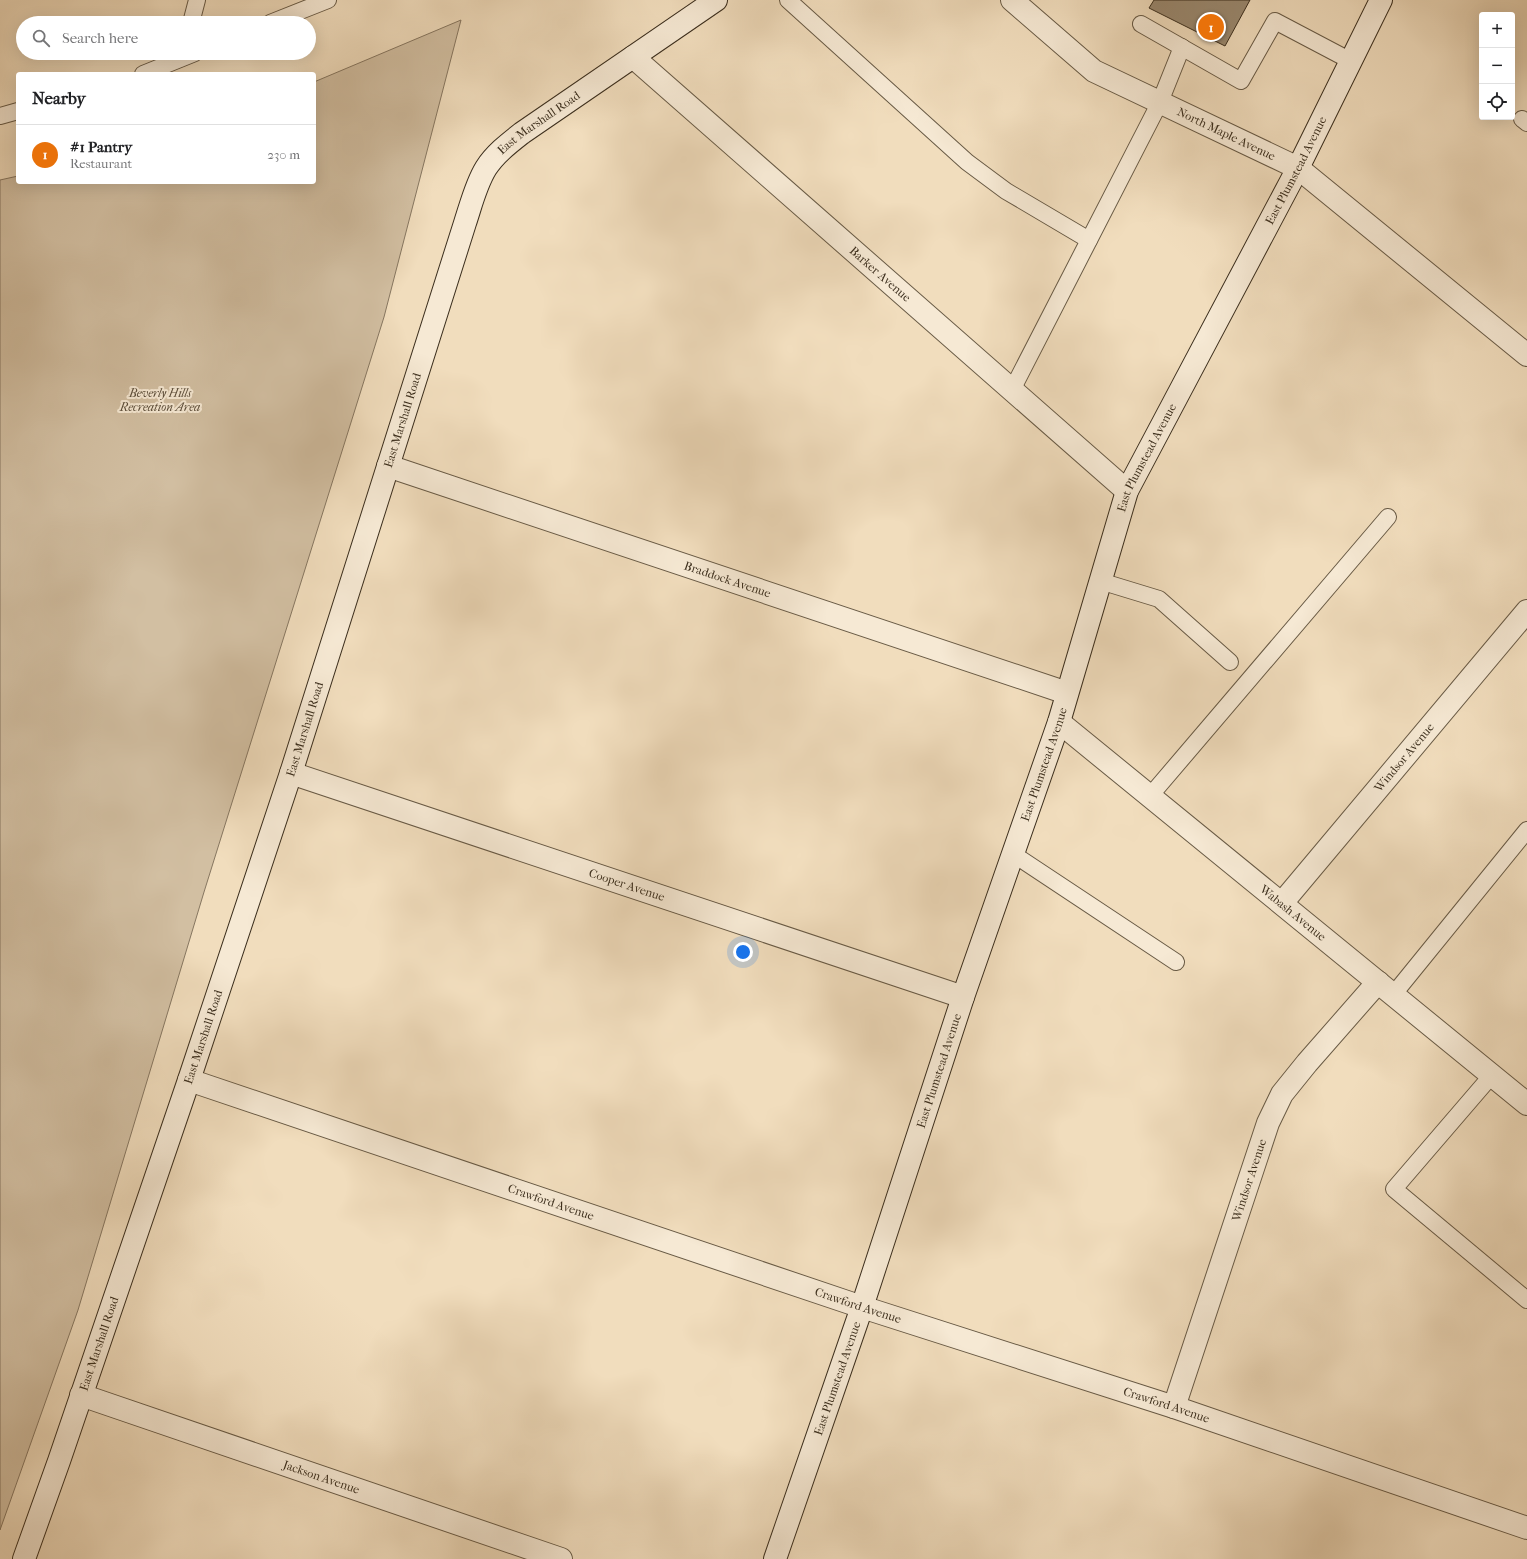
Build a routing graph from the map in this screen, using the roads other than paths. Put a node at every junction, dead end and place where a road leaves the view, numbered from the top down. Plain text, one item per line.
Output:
1 (197, 0) edge
2 (328, 0) edge
3 (716, 0) edge
4 (788, 0) edge
5 (1012, 0) edge
6 (1381, 0) edge
7 (193, 16) edge
8 (288, 16) edge
9 (1141, 24) dead end
10 (1182, 47) junction
11 (633, 57) junction
12 (175, 60) edge
13 (1351, 61) junction
14 (148, 72) edge
15 (1160, 102) junction
16 (16, 112) edge
17 (0, 116) edge
18 (1298, 168) junction
19 (1089, 240) junction
20 (1527, 355) edge
21 (1012, 390) junction
22 (388, 466) junction
23 (1127, 491) junction
24 (1388, 517) dead end
25 (1100, 581) junction
26 (1527, 611) edge
27 (1230, 662) dead end
28 (1067, 693) junction
29 (1060, 722) junction
30 (291, 773) junction
31 (1150, 796) junction
32 (1527, 830) edge
33 (1013, 854) junction
34 (1282, 903) junction
35 (1176, 962) dead end
36 (1385, 989) junction
37 (963, 997) junction
38 (1492, 1075) junction
39 (189, 1080) junction
40 (1527, 1104) edge
41 (1527, 1300) edge
42 (862, 1307) junction
43 (80, 1395) junction
44 (1174, 1407) junction
45 (1527, 1528) edge
46 (24, 1559) edge
47 (561, 1559) edge
48 (775, 1559) edge

1 - 7 lane
2 - 8 lane
3 - 11 street, East Marshall Road
4 - 19 lane
5 - 15 street, North Maple Avenue
6 - 13 street, East Plumstead Avenue
9 - 10 lane
10 - 13 lane
10 - 15 lane
11 - 21 street, Barker Avenue
11 - 22 street, East Marshall Road
12 - 14 lane
13 - 18 street, East Plumstead Avenue
15 - 18 street, North Maple Avenue
15 - 19 lane
16 - 17 lane
18 - 20 street, North Maple Avenue
18 - 23 street, East Plumstead Avenue
19 - 21 lane
21 - 23 street, Barker Avenue
22 - 28 street, Braddock Avenue
22 - 30 street, East Marshall Road
23 - 25 street, East Plumstead Avenue
24 - 31 lane
25 - 27 lane
25 - 28 street, East Plumstead Avenue
26 - 34 street, Windsor Avenue
28 - 29 street, East Plumstead Avenue
29 - 31 street, Wabash Avenue
29 - 33 street, East Plumstead Avenue
30 - 37 street, Cooper Avenue
30 - 39 street, East Marshall Road
31 - 34 street, Wabash Avenue
32 - 36 lane
33 - 35 lane
33 - 37 street, East Plumstead Avenue
34 - 36 street, Wabash Avenue
36 - 38 street, Wabash Avenue
36 - 44 street, Windsor Avenue
37 - 42 street, East Plumstead Avenue
38 - 40 street, Wabash Avenue
38 - 41 lane
39 - 42 street, Crawford Avenue
39 - 43 street, East Marshall Road
42 - 44 street, Crawford Avenue
42 - 48 street, East Plumstead Avenue
43 - 46 street, East Marshall Road
43 - 47 street, Jackson Avenue
44 - 45 street, Crawford Avenue

